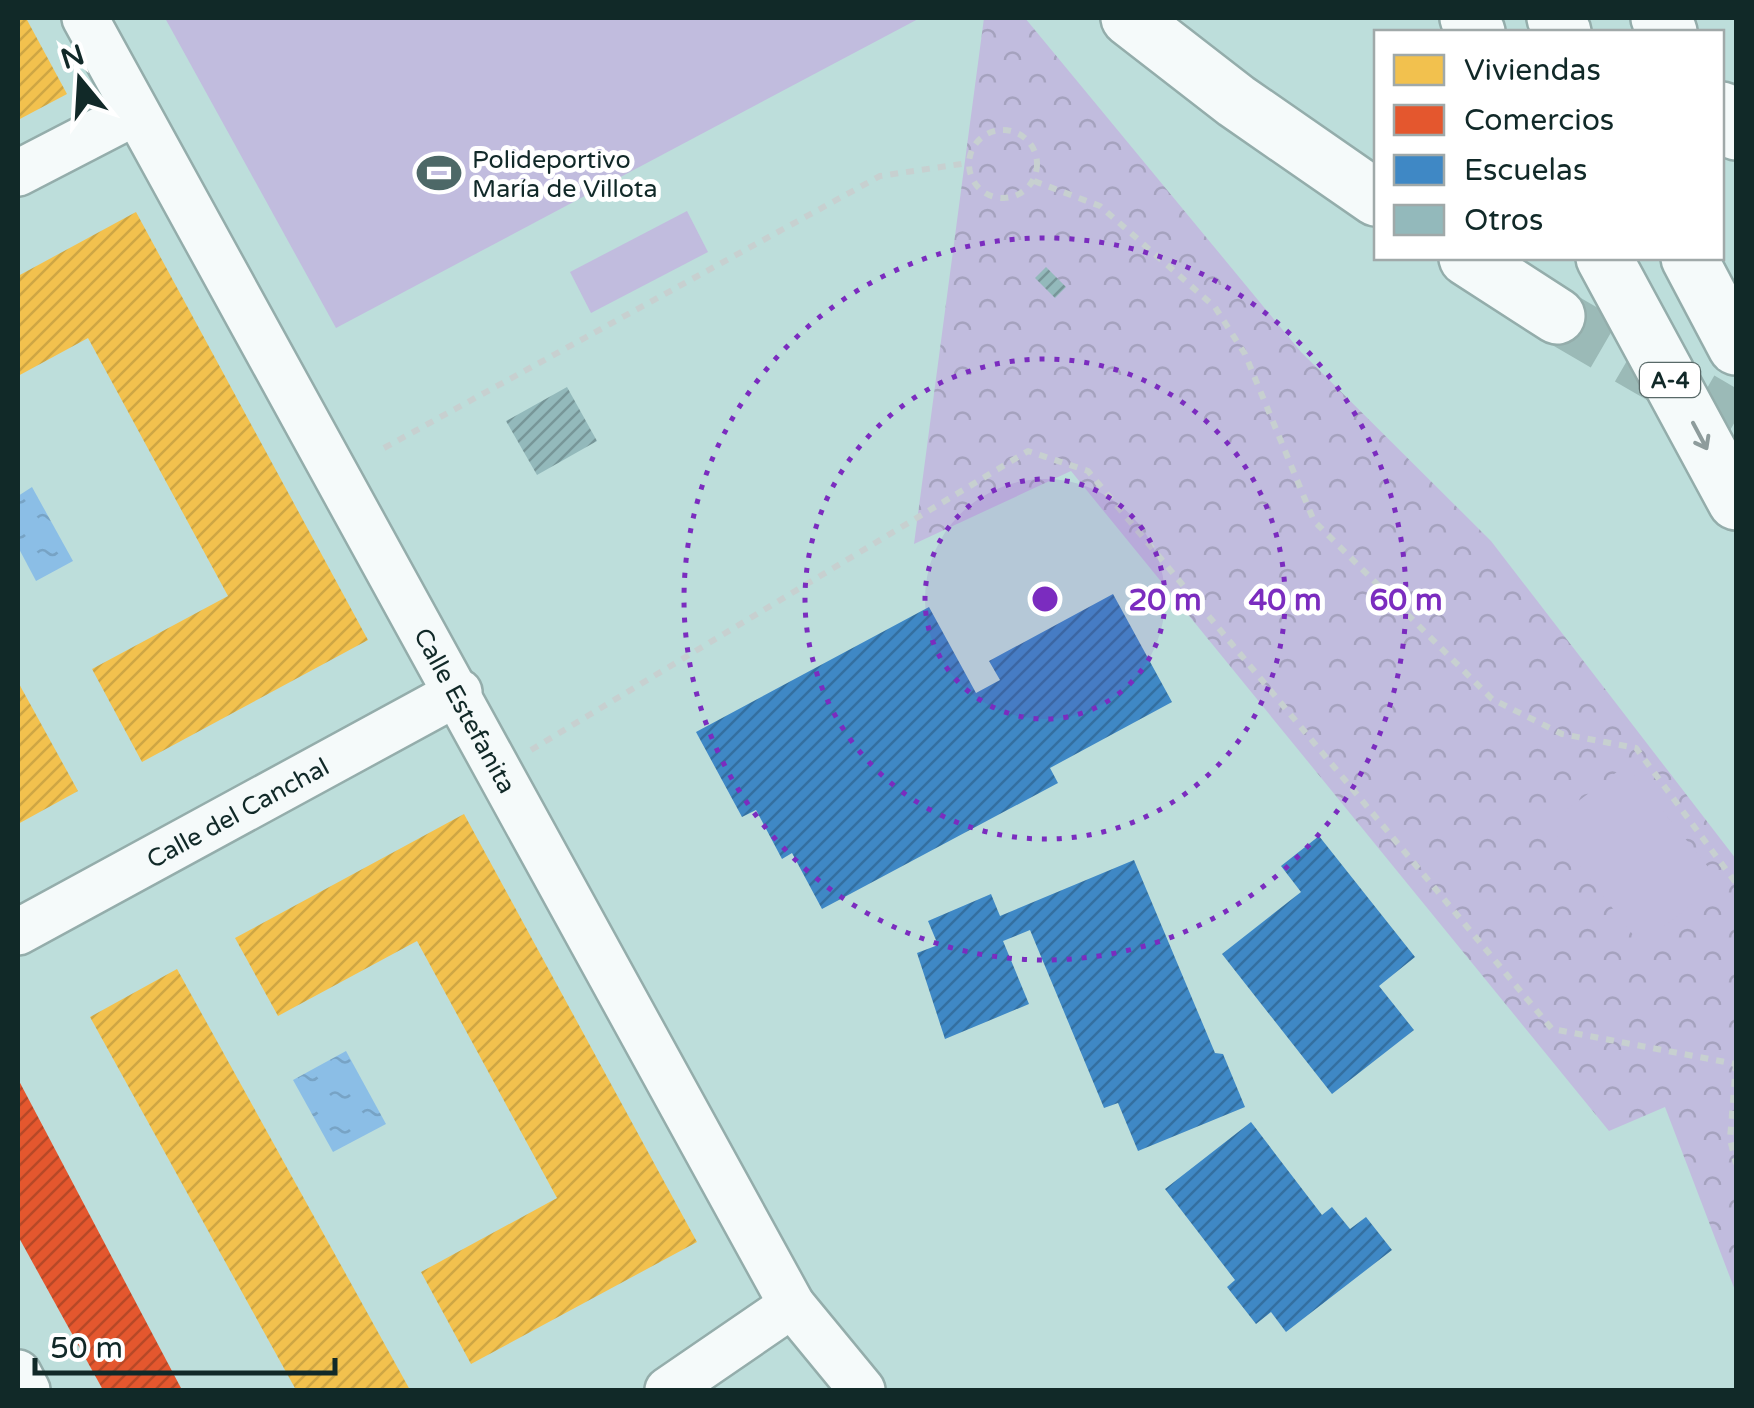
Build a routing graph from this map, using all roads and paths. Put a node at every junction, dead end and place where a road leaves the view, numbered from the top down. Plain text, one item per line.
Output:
1 (85, 18) edge
2 (1129, 18) edge
3 (134, 113) junction
4 (968, 163) junction
5 (18, 173) edge
6 (1034, 181) junction
7 (1374, 197) edge
8 (1470, 260) edge
9 (1605, 260) edge
10 (1691, 260) edge
11 (1557, 316) tunnel mouth
12 (1736, 347) edge
13 (384, 448) dead end
14 (1736, 502) edge
15 (459, 692) junction
16 (500, 768) junction
17 (1736, 883) edge
18 (18, 932) edge
19 (1736, 1063) edge
20 (1736, 1164) edge
21 (792, 1305) junction
22 (18, 1374) edge
23 (27, 1390) edge
24 (668, 1390) edge
25 (862, 1390) edge

1 - 3 street, Calle Estefanita
2 - 7 main road
3 - 5 street
3 - 15 street, Calle Estefanita
4 - 6 path
4 - 6 path
4 - 13 path
6 - 17 path
8 - 11 main road
9 -> 14 main road, A-4
10 - 12 main road
15 - 16 street, Calle Estefanita
15 - 18 street, Calle del Canchal
16 - 19 path
16 - 21 street, Calle Estefanita
19 - 20 path
21 - 24 street
21 - 25 street, Calle Estefanita
22 - 23 street

